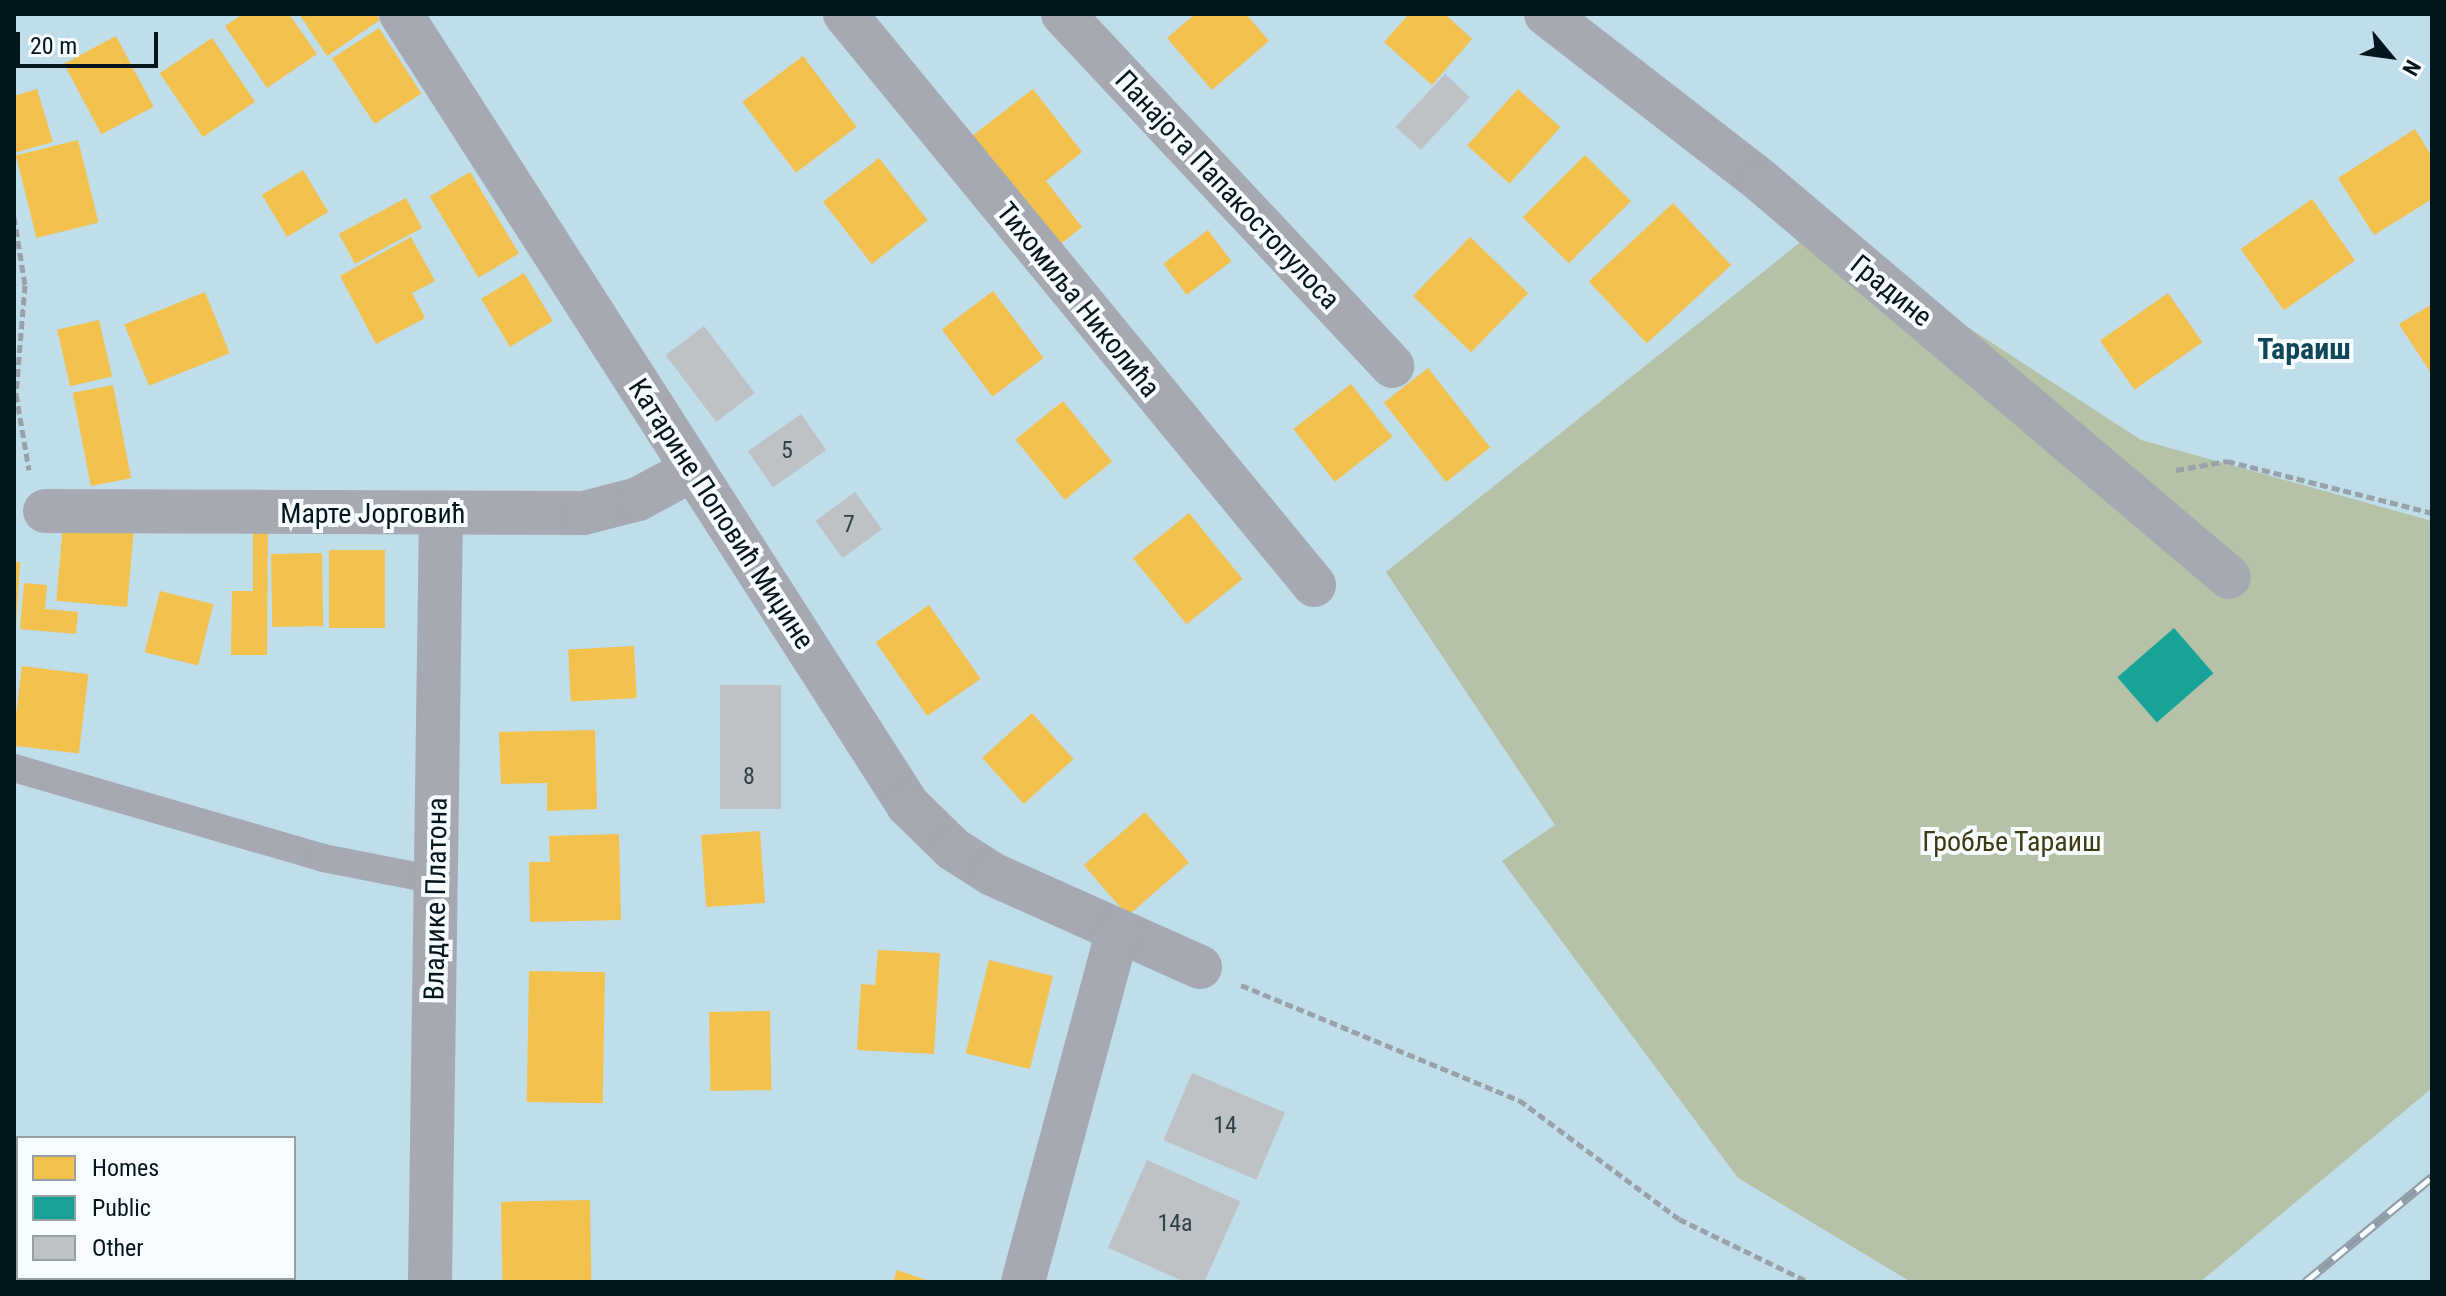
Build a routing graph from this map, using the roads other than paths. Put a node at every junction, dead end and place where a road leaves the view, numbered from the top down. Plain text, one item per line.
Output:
1 (401, 14) edge
2 (845, 14) edge
3 (1063, 14) edge
4 (1546, 14) edge
5 (1392, 366) dead end
6 (692, 470) junction
7 (45, 511) road end
8 (441, 515) junction
9 (2229, 577) dead end
10 (1314, 585) dead end
11 (14, 768) edge
12 (436, 880) junction
13 (1118, 931) junction
14 (1200, 967) road end
15 (430, 1282) edge
16 (1023, 1282) edge

1 - 6 street, Катарине Поповић Миџине
2 - 10 street, Тихомиља Николића
3 - 5 street, Панајота Папакостопулоса
4 - 9 street, Градине
6 - 8 street, Марте Јорговић
6 - 13 street, Катарине Поповић Миџине
7 - 8 street, Марте Јорговић
8 - 12 street, Владике Платона
11 - 12 lane
12 - 15 street, Владике Платона
13 - 14 street, Катарине Поповић Миџине
13 - 16 street

